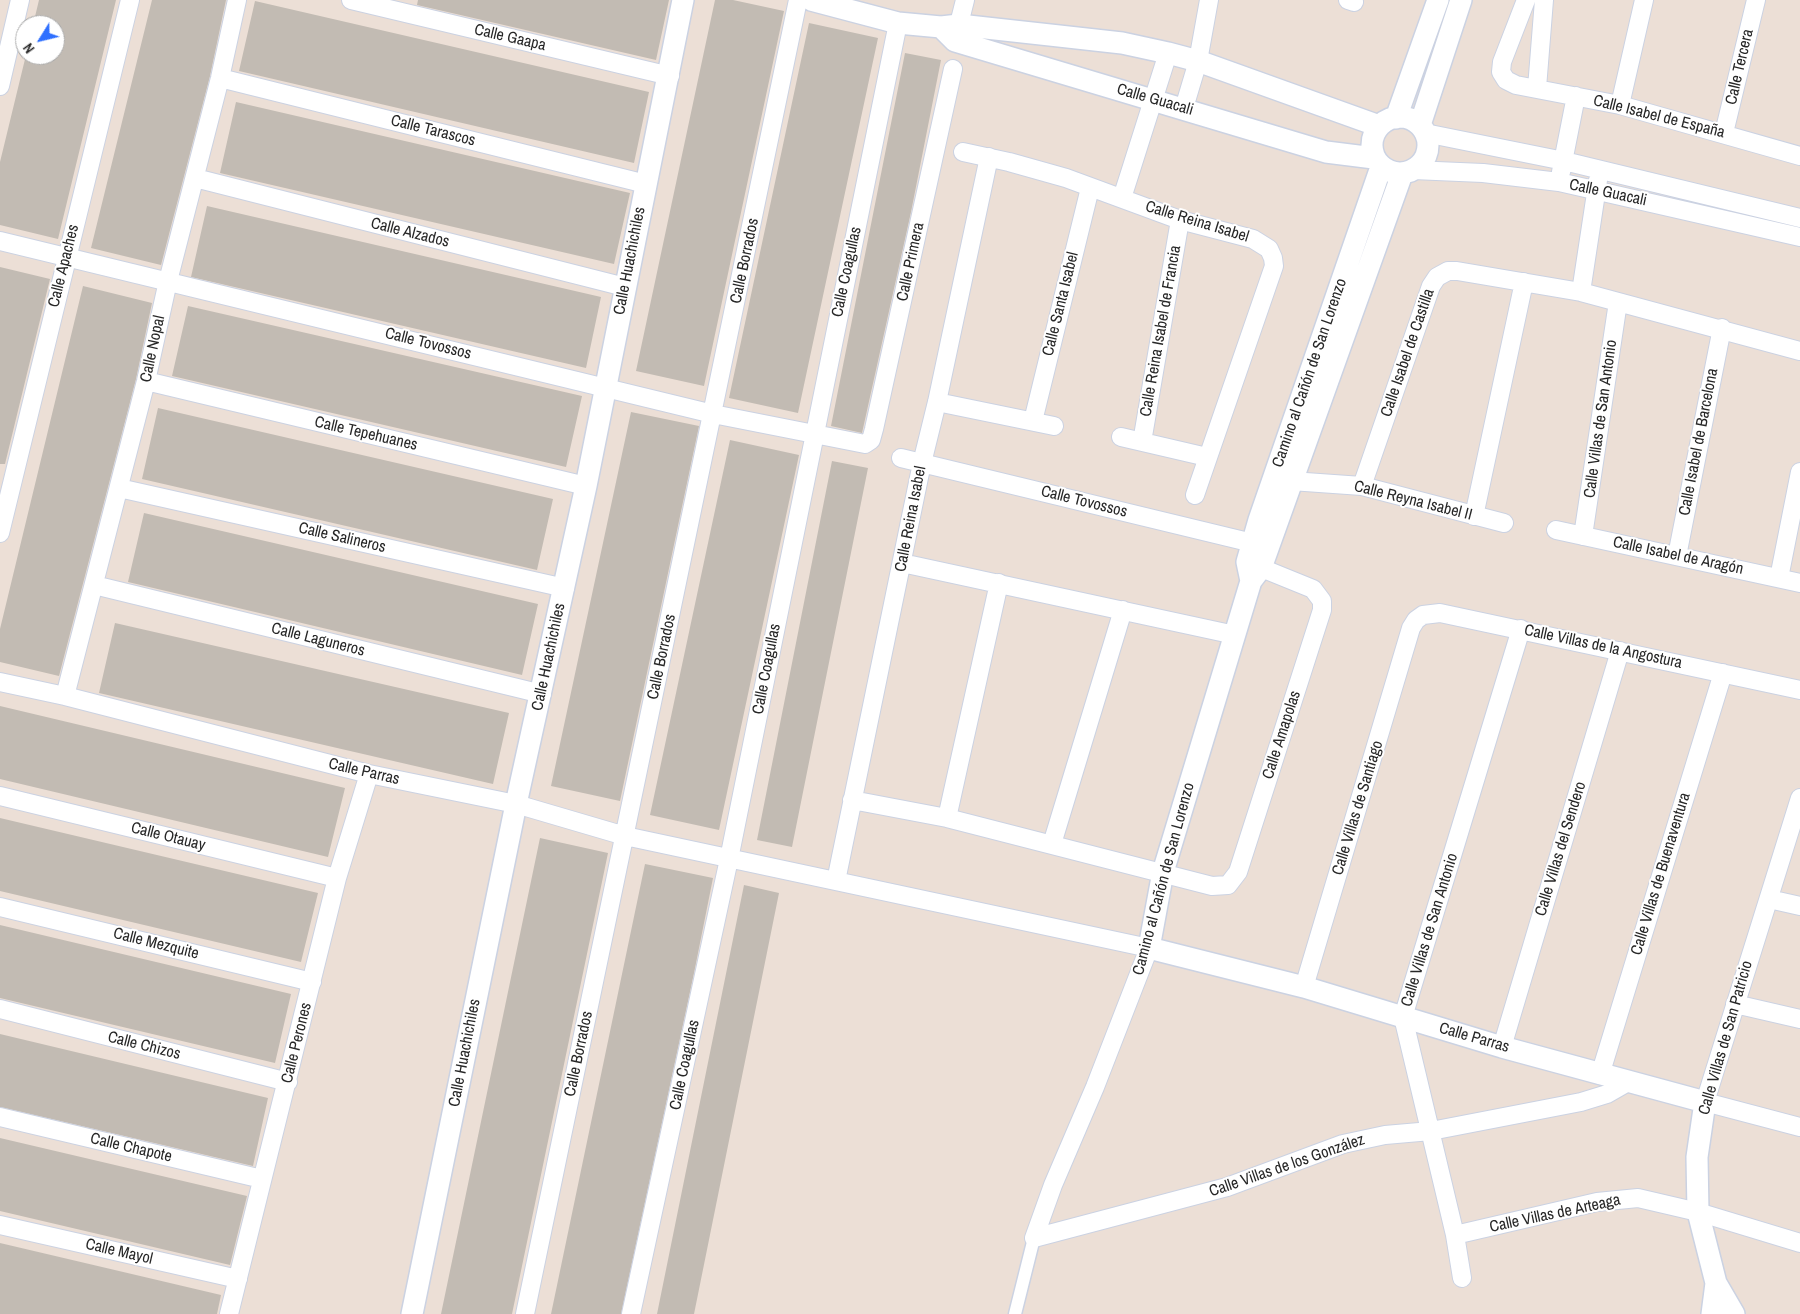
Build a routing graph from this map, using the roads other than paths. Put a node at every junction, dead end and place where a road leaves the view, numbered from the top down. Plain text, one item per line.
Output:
1 (20, 0) edge
2 (130, 0) edge
3 (237, 0) edge
4 (350, 0) edge
5 (683, 0) edge
6 (798, 0) edge
7 (811, 0) edge
8 (965, 0) edge
9 (1209, 0) edge
10 (1438, 0) edge
11 (1461, 0) edge
12 (1526, 0) edge
13 (1544, 0) edge
14 (1644, 0) edge
15 (1756, 0) edge
16 (898, 23) junction
17 (952, 31) junction
18 (1011, 32) junction
19 (1168, 53) junction
20 (1005, 55) junction
21 (1198, 61) junction
22 (953, 69) dead end
23 (670, 76) junction
24 (220, 78) junction
25 (0, 86) edge
26 (1537, 88) junction
27 (1576, 96) junction
28 (1152, 100) junction
29 (1620, 104) junction
30 (1184, 108) junction
31 (1387, 122) junction
32 (1422, 129) junction
33 (1724, 133) junction
34 (963, 152) dead end
35 (1800, 156) edge
36 (989, 157) junction
37 (1564, 160) junction
38 (1378, 162) junction
39 (1599, 170) junction
40 (1407, 172) junction
41 (194, 178) junction
42 (1558, 182) junction
43 (646, 184) junction
44 (1090, 188) junction
45 (1597, 190) junction
46 (1122, 198) junction
47 (1800, 218) edge
48 (1180, 220) junction
49 (1800, 237) edge
50 (0, 241) edge
51 (66, 256) junction
52 (168, 280) junction
53 (1524, 282) junction
54 (625, 287) junction
55 (1581, 292) junction
56 (1618, 302) junction
57 (1722, 328) junction
58 (1800, 351) edge
59 (146, 381) junction
60 (605, 387) junction
61 (938, 402) junction
62 (713, 414) junction
63 (1032, 421) junction
64 (1054, 426) dead end
65 (813, 436) junction
66 (1122, 437) dead end
67 (1142, 442) junction
68 (857, 444) joint
69 (1207, 457) junction
70 (901, 458) dead end
71 (922, 462) junction
72 (1800, 472) edge
73 (1291, 481) junction
74 (586, 486) junction
75 (1362, 486) junction
76 (119, 488) junction
77 (1195, 495) dead end
78 (1474, 516) junction
79 (1504, 523) dead end
80 (1556, 530) dead end
81 (0, 533) edge
82 (1583, 536) junction
83 (1677, 556) junction
84 (1256, 560) junction
85 (902, 563) junction
86 (1779, 578) junction
87 (1800, 583) edge
88 (999, 584) junction
89 (94, 585) junction
90 (565, 588) junction
91 (1123, 610) junction
92 (1411, 628) joint
93 (1521, 629) junction
94 (1235, 634) junction
95 (1620, 651) junction
96 (1723, 673) junction
97 (0, 682) edge
98 (1800, 690) edge
99 (542, 694) junction
100 (65, 696) junction
101 (369, 774) junction
102 (0, 796) edge
103 (1800, 799) edge
104 (852, 800) junction
105 (516, 804) junction
106 (947, 818) junction
107 (625, 836) junction
108 (1052, 844) junction
109 (729, 859) junction
110 (1163, 872) junction
111 (337, 878) junction
112 (836, 881) junction
113 (1768, 899) junction
114 (1800, 906) edge
115 (0, 907) edge
116 (1149, 948) junction
117 (312, 982) junction
118 (1304, 987) junction
119 (1735, 1004) junction
120 (0, 1009) edge
121 (1403, 1017) junction
122 (1800, 1018) edge
123 (1502, 1047) junction
124 (1600, 1075) junction
125 (288, 1082) junction
126 (1628, 1082) junction
127 (1705, 1102) junction
128 (0, 1118) edge
129 (1800, 1127) edge
130 (1431, 1131) junction
131 (262, 1179) junction
132 (1698, 1212) junction
133 (0, 1225) edge
134 (1455, 1235) junction
135 (1034, 1238) junction
136 (1800, 1243) edge
137 (1462, 1278) dead end
138 (238, 1279) junction
139 (1716, 1283) junction
140 (229, 1314) edge
141 (412, 1314) edge
142 (525, 1314) edge
143 (631, 1314) edge
144 (1015, 1314) edge
145 (1712, 1314) edge
146 (1734, 1314) edge

1 - 25 street
2 - 51 street, Calle Apaches
3 - 24 street, Calle Nopal
4 - 23 street, Calle Gaapa
5 - 23 street, Calle Huachichiles
6 - 62 street, Calle Borrados
7 - 16 street, Calle Guacali
8 - 17 street
9 - 21 street
10 - 31 street
11 - 32 street
12 - 26 street, Calle Isabel de España
13 - 26 street
14 - 29 street
15 - 33 street, Calle Tercera
16 - 17 street, Calle Guacali
16 - 65 street, Calle Coagullas
17 - 18 street, Calle Guacali
17 - 20 street, Calle Guacali
18 - 19 street, Calle Guacali
18 - 20 street
19 - 21 street, Calle Guacali
19 - 28 street
20 - 28 street, Calle Guacali
21 - 30 street
21 - 31 street, Calle Guacali
22 - 68 street, Calle Primera
23 - 43 street, Calle Huachichiles
24 - 41 street, Calle Nopal
24 - 43 street, Calle Tarascos
26 - 27 street, Calle Isabel de España
27 - 29 street, Calle Isabel de España
27 - 37 street
28 - 30 street, Calle Guacali
28 - 46 street
29 - 33 street, Calle Isabel de España
30 - 38 street, Calle Guacali
31 - 32 street
31 - 38 street
32 - 37 street, Calle Guacali
32 - 40 street
33 - 35 street, Calle Isabel de España
34 - 36 street, Calle Reina Isabel
36 - 44 street, Calle Reina Isabel
36 - 61 street, Calle Reina Isabel
37 - 39 street, Calle Guacali
37 - 42 street
38 - 40 street
38 - 84 street, Camino al Cañón de San Lorenzo
39 - 45 street
39 - 47 street, Calle Guacali
40 - 42 street, Calle Guacali
40 - 73 street, Camino al Cañón de San Lorenzo
41 - 52 street, Calle Nopal
41 - 54 street, Calle Alzados
42 - 45 street, Calle Guacali
43 - 54 street, Calle Huachichiles
44 - 46 street, Calle Reina Isabel
44 - 63 street, Calle Santa Isabel
45 - 49 street, Calle Guacali
45 - 55 street
46 - 48 street, Calle Reina Isabel
48 - 67 street, Calle Reina Isabel de Francia
48 - 69 street, Calle Reina Isabel
50 - 51 street, Calle Tovossos
51 - 52 street, Calle Tovossos
51 - 81 street, Calle Apaches
52 - 59 street, Calle Nopal
52 - 60 street, Calle Tovossos
53 - 55 street, Calle Isabel de Castilla
53 - 75 street, Calle Isabel de Castilla
53 - 78 street
54 - 60 street, Calle Huachichiles
55 - 56 street, Calle Isabel de Castilla
56 - 57 street, Calle Isabel de Castilla
56 - 82 street, Calle Villas de San Antonio
57 - 58 street, Calle Isabel de Castilla
57 - 83 street, Calle Isabel de Barcelona
59 - 74 street, Calle Tepehuanes
59 - 76 street, Calle Nopal
60 - 62 street, Calle Tovossos
60 - 74 street, Calle Huachichiles
61 - 63 street
61 - 71 street, Calle Reina Isabel
62 - 65 street, Calle Tovossos
62 - 107 street, Calle Borrados
63 - 64 street
65 - 68 street, Calle Tovossos
65 - 109 street, Calle Coagullas
66 - 67 street
67 - 69 street
69 - 77 street, Calle Reina Isabel
70 - 71 street, Calle Tovossos
71 - 84 street, Calle Tovossos
71 - 85 street, Calle Reina Isabel
72 - 86 street
73 - 75 street, Calle Reyna Isabel II
73 - 84 street, Camino al Cañón de San Lorenzo
74 - 90 street, Calle Huachichiles
75 - 78 street, Calle Reyna Isabel II
76 - 89 street, Calle Nopal
76 - 90 street, Calle Salineros
78 - 79 street, Calle Reyna Isabel II
80 - 82 street, Calle Isabel de Aragón
82 - 83 street, Calle Isabel de Aragón
83 - 86 street, Calle Isabel de Aragón
84 - 94 street, Camino al Cañón de San Lorenzo
84 - 110 street, Calle Amapolas
85 - 88 street
85 - 104 street, Calle Reina Isabel
86 - 87 street, Calle Isabel de Aragón
88 - 91 street
88 - 106 street
89 - 99 street, Calle Laguneros
89 - 100 street, Calle Nopal
90 - 99 street, Calle Huachichiles
91 - 94 street
91 - 108 street
92 - 93 street, Calle Villas de la Angostura
92 - 118 street, Calle Villas de Santiago
93 - 95 street, Calle Villas de la Angostura
93 - 121 street, Calle Villas de San Antonio
94 - 110 street, Camino al Cañón de San Lorenzo
95 - 96 street, Calle Villas de la Angostura
95 - 123 street, Calle Villas del Sendero
96 - 98 street, Calle Villas de la Angostura
96 - 124 street, Calle Villas de Buenaventura
97 - 100 street, Calle Parras
99 - 105 street, Calle Huachichiles
100 - 101 street, Calle Parras
101 - 105 street, Calle Parras
101 - 111 street, Calle Perones
102 - 111 street, Calle Otauay
103 - 113 street, Calle Villas de San Patricio
104 - 106 street
104 - 112 street, Calle Reina Isabel
105 - 107 street, Calle Parras
105 - 141 street, Calle Huachichiles
106 - 108 street
107 - 109 street, Calle Parras
107 - 142 street, Calle Borrados
108 - 110 street
109 - 112 street, Calle Parras
109 - 143 street, Calle Coagullas
110 - 116 street, Camino al Cañón de San Lorenzo
111 - 117 street, Calle Perones
112 - 116 street, Calle Parras
113 - 114 street
113 - 119 street, Calle Villas de San Patricio
115 - 117 street, Calle Mezquite
116 - 118 street, Calle Parras
116 - 135 street, Camino al Cañón de San Lorenzo
117 - 125 street, Calle Perones
118 - 121 street, Calle Parras
119 - 122 street
119 - 127 street, Calle Villas de San Patricio
120 - 125 street, Calle Chizos
121 - 123 street, Calle Parras
121 - 130 street, Calle Villas de San Antonio
123 - 124 street, Calle Parras
124 - 126 street, Calle Parras
125 - 131 street, Calle Perones
126 - 127 street, Calle Parras
126 - 130 street, Calle Villas de los González
127 - 129 street, Calle Parras
127 - 132 street, Calle Villas de San Patricio
128 - 131 street, Calle Chapote
130 - 134 street, Calle Villas de San Antonio
130 - 135 street, Calle Villas de los González
131 - 138 street, Calle Perones
132 - 134 street, Calle Villas de Arteaga
132 - 136 street, Calle Villas de Arteaga
132 - 139 street, Calle Villas de San Patricio
133 - 138 street, Calle Mayol
134 - 137 street, Calle Villas de San Antonio
135 - 144 street, Camino al Cañón de San Lorenzo
138 - 140 street, Calle Perones
139 - 145 street, Calle Villas de San Patricio
139 - 146 street, Calle Villas de San Patricio

